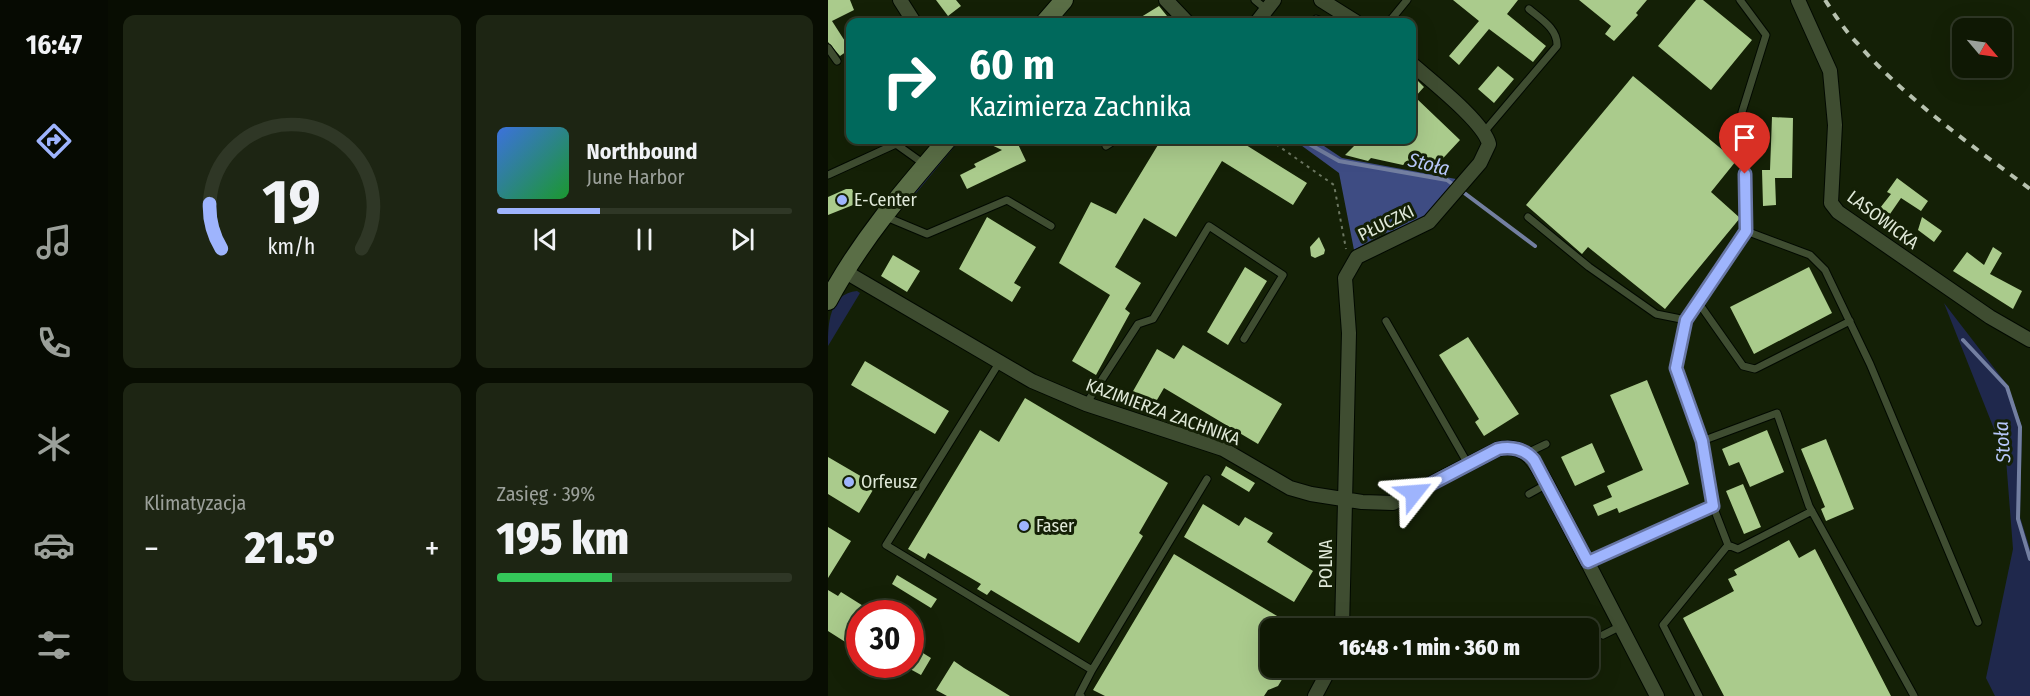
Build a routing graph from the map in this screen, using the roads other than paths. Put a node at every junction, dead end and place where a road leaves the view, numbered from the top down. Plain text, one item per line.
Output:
1 (900, 0) edge
2 (1064, 0) edge
3 (1166, 0) edge
4 (1255, 0) edge
5 (1322, 0) edge
6 (1407, 0) edge
7 (1740, 0) edge
8 (1798, 0) edge
9 (1271, 5) edge
10 (1529, 9) dead end
11 (911, 18) edge
12 (1048, 18) edge
13 (1182, 18) edge
14 (1260, 18) edge
15 (1350, 18) edge
16 (1392, 18) edge
17 (828, 48) edge
18 (837, 61) dead end
19 (1416, 68) edge
20 (1484, 132) junction
21 (944, 144) edge
22 (1109, 144) edge
23 (1106, 146) dead end
24 (926, 165) junction
25 (828, 176) edge
26 (882, 215) junction
27 (1528, 217) dead end
28 (1051, 226) dead end
29 (1746, 231) junction
30 (844, 270) junction
31 (828, 301) edge
32 (1698, 302) junction
33 (1686, 320) junction
34 (1386, 321) dead end
35 (1850, 321) junction
36 (1244, 339) dead end
37 (2030, 340) edge
38 (999, 363) junction
39 (1086, 404) junction
40 (1702, 441) junction
41 (1546, 444) dead end
42 (1527, 453) junction
43 (1468, 464) junction
44 (1207, 478) dead end
45 (1547, 484) junction
46 (1529, 494) dead end
47 (1345, 499) junction
48 (1713, 506) junction
49 (1812, 511) junction
50 (1728, 545) junction
51 (1588, 562) junction
52 (1342, 618) edge
53 (1978, 622) dead end
54 (1621, 626) junction
55 (1603, 635) dead end
56 (1092, 670) junction
57 (1325, 678) edge
58 (1081, 696) edge
59 (1315, 696) edge
60 (1657, 696) edge
61 (1699, 696) edge
62 (1914, 696) edge

1 - 11 street
2 - 12 street
3 - 13 street
4 - 9 lane
5 - 15 street
6 - 16 lane
7 - 29 lane
8 - 37 street, LASOWICKA
9 - 14 street
10 - 20 lane
17 - 18 lane
19 - 20 street
20 - 47 street, PŁUCZKI
21 - 24 street
22 - 23 lane
24 - 25 lane
24 - 26 street
26 - 28 lane
26 - 30 street
27 - 33 lane
29 - 32 lane
29 - 35 lane
30 - 31 street
30 - 38 street, KAZIMIERZA ZACHNIKA
32 - 33 lane
32 - 35 lane
33 - 40 lane
34 - 43 lane
35 - 53 lane
36 - 39 lane
38 - 39 street, KAZIMIERZA ZACHNIKA
38 - 56 lane
39 - 47 street, KAZIMIERZA ZACHNIKA
40 - 48 lane
40 - 49 lane
41 - 42 lane
42 - 43 street, KAZIMIERZA ZACHNIKA
42 - 45 street
43 - 47 street, KAZIMIERZA ZACHNIKA
44 - 56 lane
45 - 46 lane
45 - 51 street
47 - 52 street, POLNA
48 - 50 lane
48 - 51 lane
49 - 50 lane
49 - 62 lane
50 - 61 lane
51 - 54 street
54 - 55 lane
54 - 60 street
56 - 58 lane
57 - 59 street

